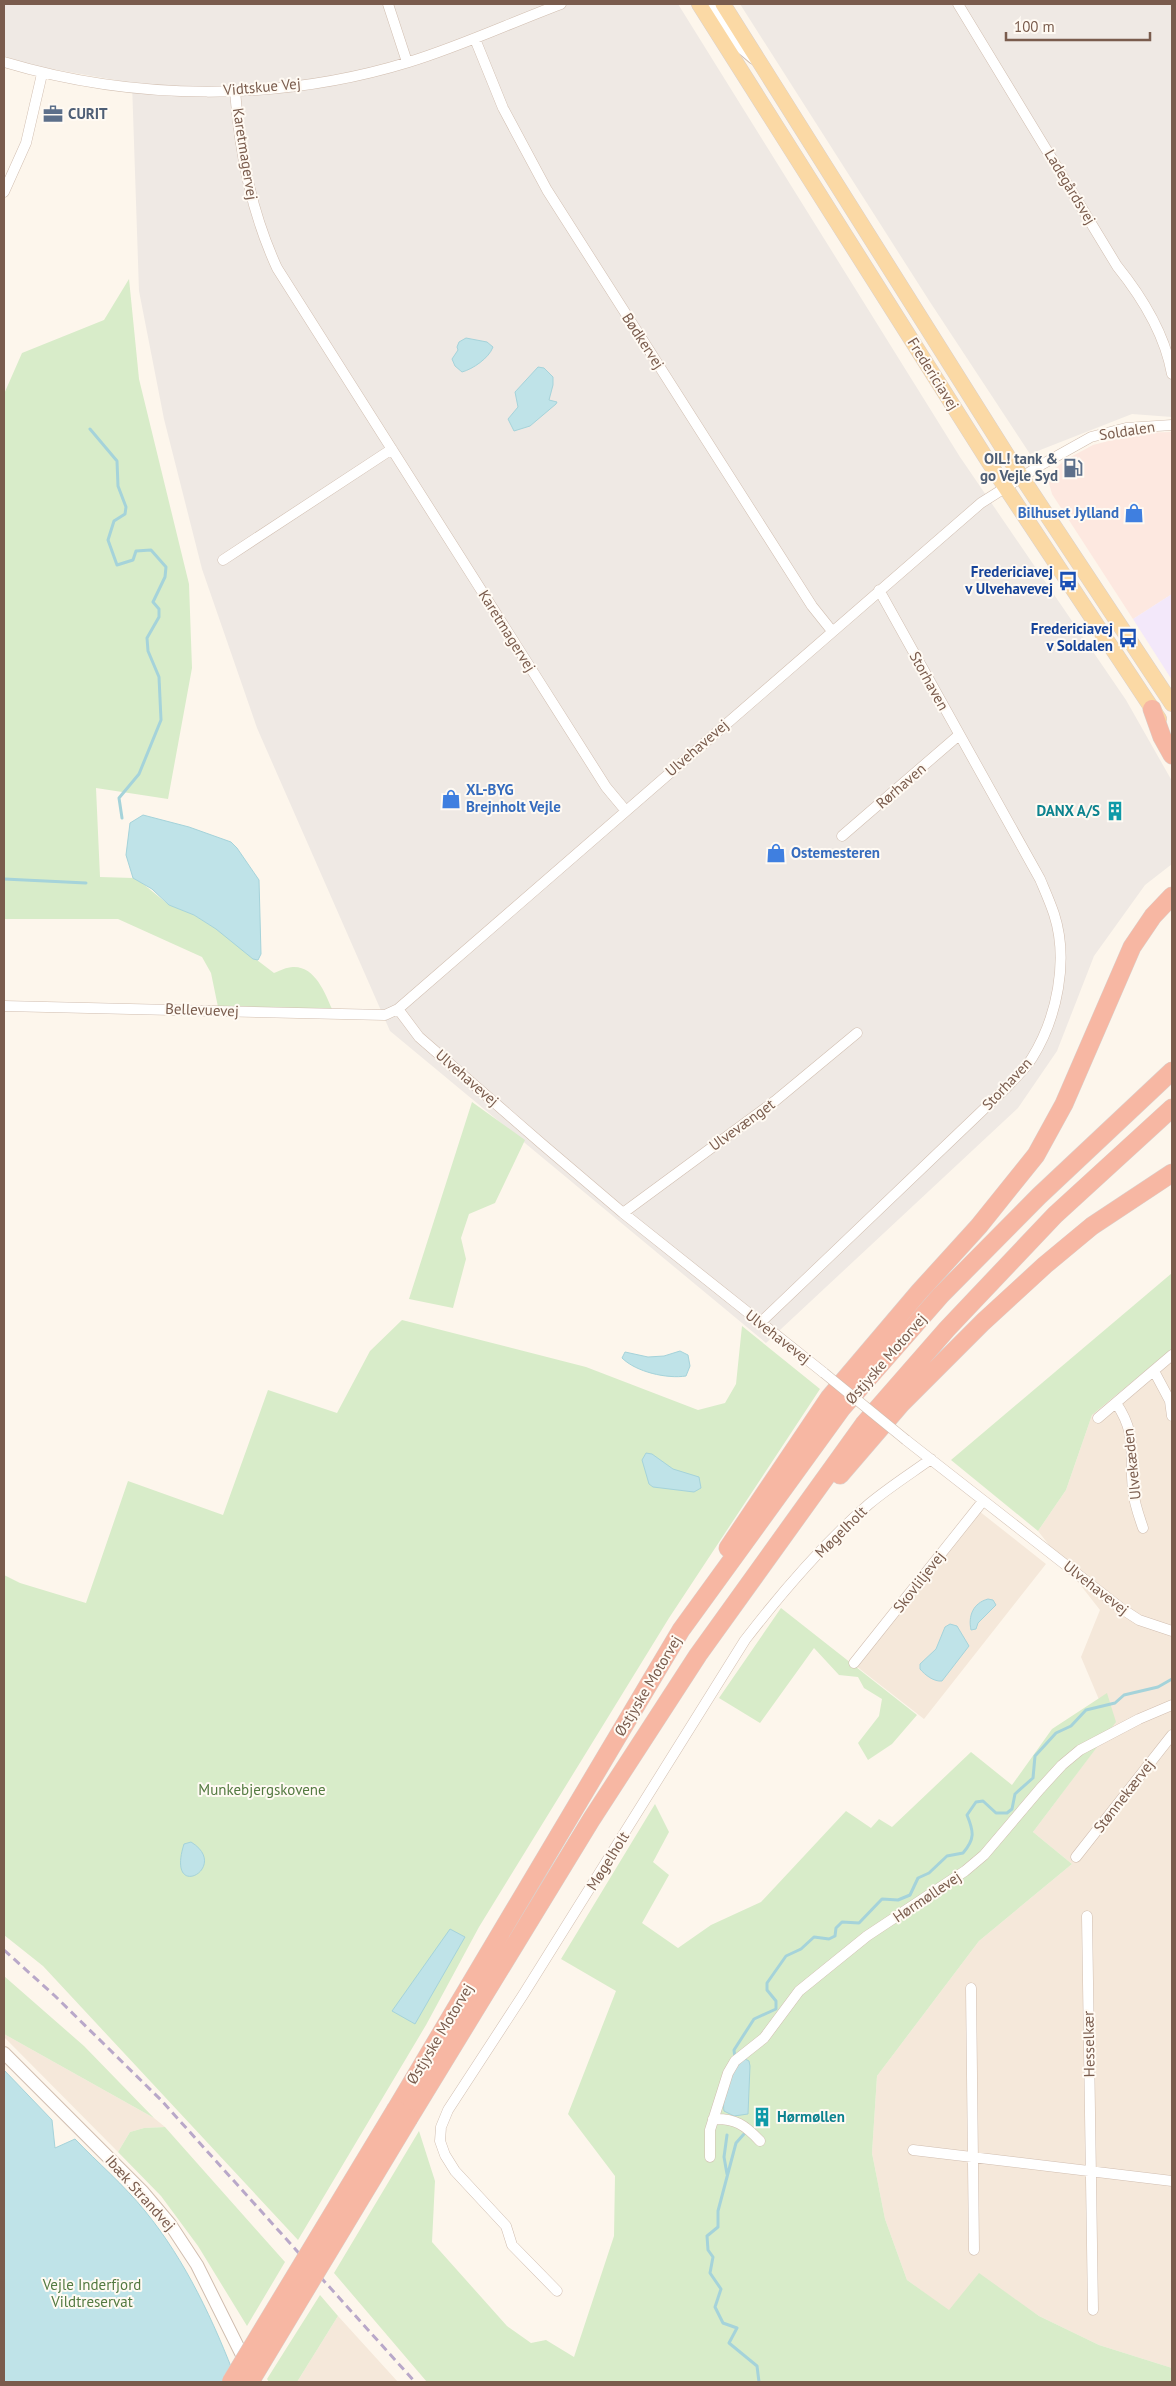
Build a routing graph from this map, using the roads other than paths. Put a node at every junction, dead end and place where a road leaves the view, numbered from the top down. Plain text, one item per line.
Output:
1 (388, 4) edge
2 (546, 4) edge
3 (561, 4) edge
4 (699, 4) edge
5 (712, 4) edge
6 (723, 4) edge
7 (958, 4) edge
8 (514, 22) junction
9 (475, 40) junction
10 (4, 62) edge
11 (407, 62) junction
12 (761, 64) junction
13 (42, 74) junction
14 (235, 91) junction
15 (4, 192) edge
16 (918, 350) junction
17 (1172, 374) edge
18 (1172, 425) edge
19 (392, 449) junction
20 (1022, 476) junction
21 (1005, 487) junction
22 (223, 560) dead end
23 (879, 590) junction
24 (832, 631) junction
25 (1172, 704) edge
26 (1152, 709) junction
27 (959, 735) junction
28 (1172, 739) edge
29 (1172, 755) edge
30 (626, 811) junction
31 (842, 836) dead end
32 (1172, 896) edge
33 (4, 1006) edge
34 (398, 1009) junction
35 (857, 1033) dead end
36 (1172, 1071) edge
37 (1172, 1108) edge
38 (1172, 1173) edge
39 (623, 1213) junction
40 (760, 1323) junction
41 (1172, 1355) edge
42 (1154, 1371) junction
43 (1116, 1403) junction
44 (1172, 1416) edge
45 (1098, 1418) dead end
46 (931, 1459) junction
47 (983, 1501) junction
48 (1143, 1528) dead end
49 (766, 1560) junction
50 (681, 1630) junction
51 (1172, 1630) edge
52 (854, 1663) dead end
53 (1172, 1705) edge
54 (1172, 1735) edge
55 (1076, 1857) dead end
56 (1087, 1916) dead end
57 (971, 1988) dead end
58 (4, 2053) edge
59 (402, 2114) junction
60 (713, 2118) junction
61 (760, 2141) dead end
62 (913, 2150) dead end
63 (973, 2156) junction
64 (710, 2157) dead end
65 (1090, 2172) junction
66 (1172, 2181) edge
67 (974, 2250) dead end
68 (557, 2291) dead end
69 (1093, 2310) dead end
70 (231, 2382) edge
71 (250, 2382) edge
72 (258, 2382) edge

1 - 11 street
2 - 8 street, Vidtskue Vej
3 - 8 street, Vidtskue Vej
4 - 16 main road, Fredericiavej
5 - 12 street
6 - 12 main road, Fredericiavej
7 - 17 street, Ladegårdsvej
8 - 9 street, Vidtskue Vej
9 - 11 street, Vidtskue Vej
9 - 24 street, Bødkervej
10 - 13 street, Vidtskue Vej
11 - 14 street, Vidtskue Vej
12 - 20 main road, Fredericiavej
13 - 14 street, Vidtskue Vej
13 - 15 street
14 - 19 street, Karetmagervej
16 - 20 main road
16 - 21 main road, Fredericiavej
18 - 20 street, Soldalen
19 - 22 street
19 - 30 street, Karetmagervej
20 - 21 street, Soldalen
20 - 25 main road, Fredericiavej
21 - 23 street, Ulvehavevej
21 - 25 main road
21 - 26 main road, Fredericiavej
23 - 24 street, Ulvehavevej
23 - 27 street, Storhaven
24 - 30 street, Ulvehavevej
26 - 28 main road, Fredericiavej
26 - 29 highway
27 - 31 street, Rørhaven
27 - 40 street, Storhaven
30 - 34 street, Ulvehavevej
32 - 50 highway
33 - 34 street, Bellevuevej
34 - 39 street, Ulvehavevej
35 - 39 street, Ulvevænget
36 - 50 highway, Østjyske Motorvej
37 - 49 highway, Østjyske Motorvej
38 - 49 highway
39 - 40 street, Ulvehavevej
40 - 46 street, Ulvehavevej, bridge
41 - 42 street, Ulvekæden
42 - 43 street, Ulvekæden
42 - 44 street
43 - 45 street, Ulvekæden
43 - 48 street, Ulvekæden
46 - 47 street, Ulvehavevej
46 - 68 street, Møgelholt
47 - 51 street, Ulvehavevej
47 - 52 street, Skovliljevej
49 - 59 highway, Østjyske Motorvej
50 - 59 highway, Østjyske Motorvej
53 - 60 street, Hørmøllevej
54 - 55 street, Stønnekærvej
56 - 65 street, Hesselkær
57 - 63 street
58 - 72 street, Ibæk Strandvej
59 - 70 highway, Østjyske Motorvej, bridge
59 - 71 highway, Østjyske Motorvej, bridge
60 - 61 street
60 - 64 street, Hørmøllevej
62 - 63 street
63 - 65 street
63 - 67 street
65 - 66 street
65 - 69 street, Hesselkær

